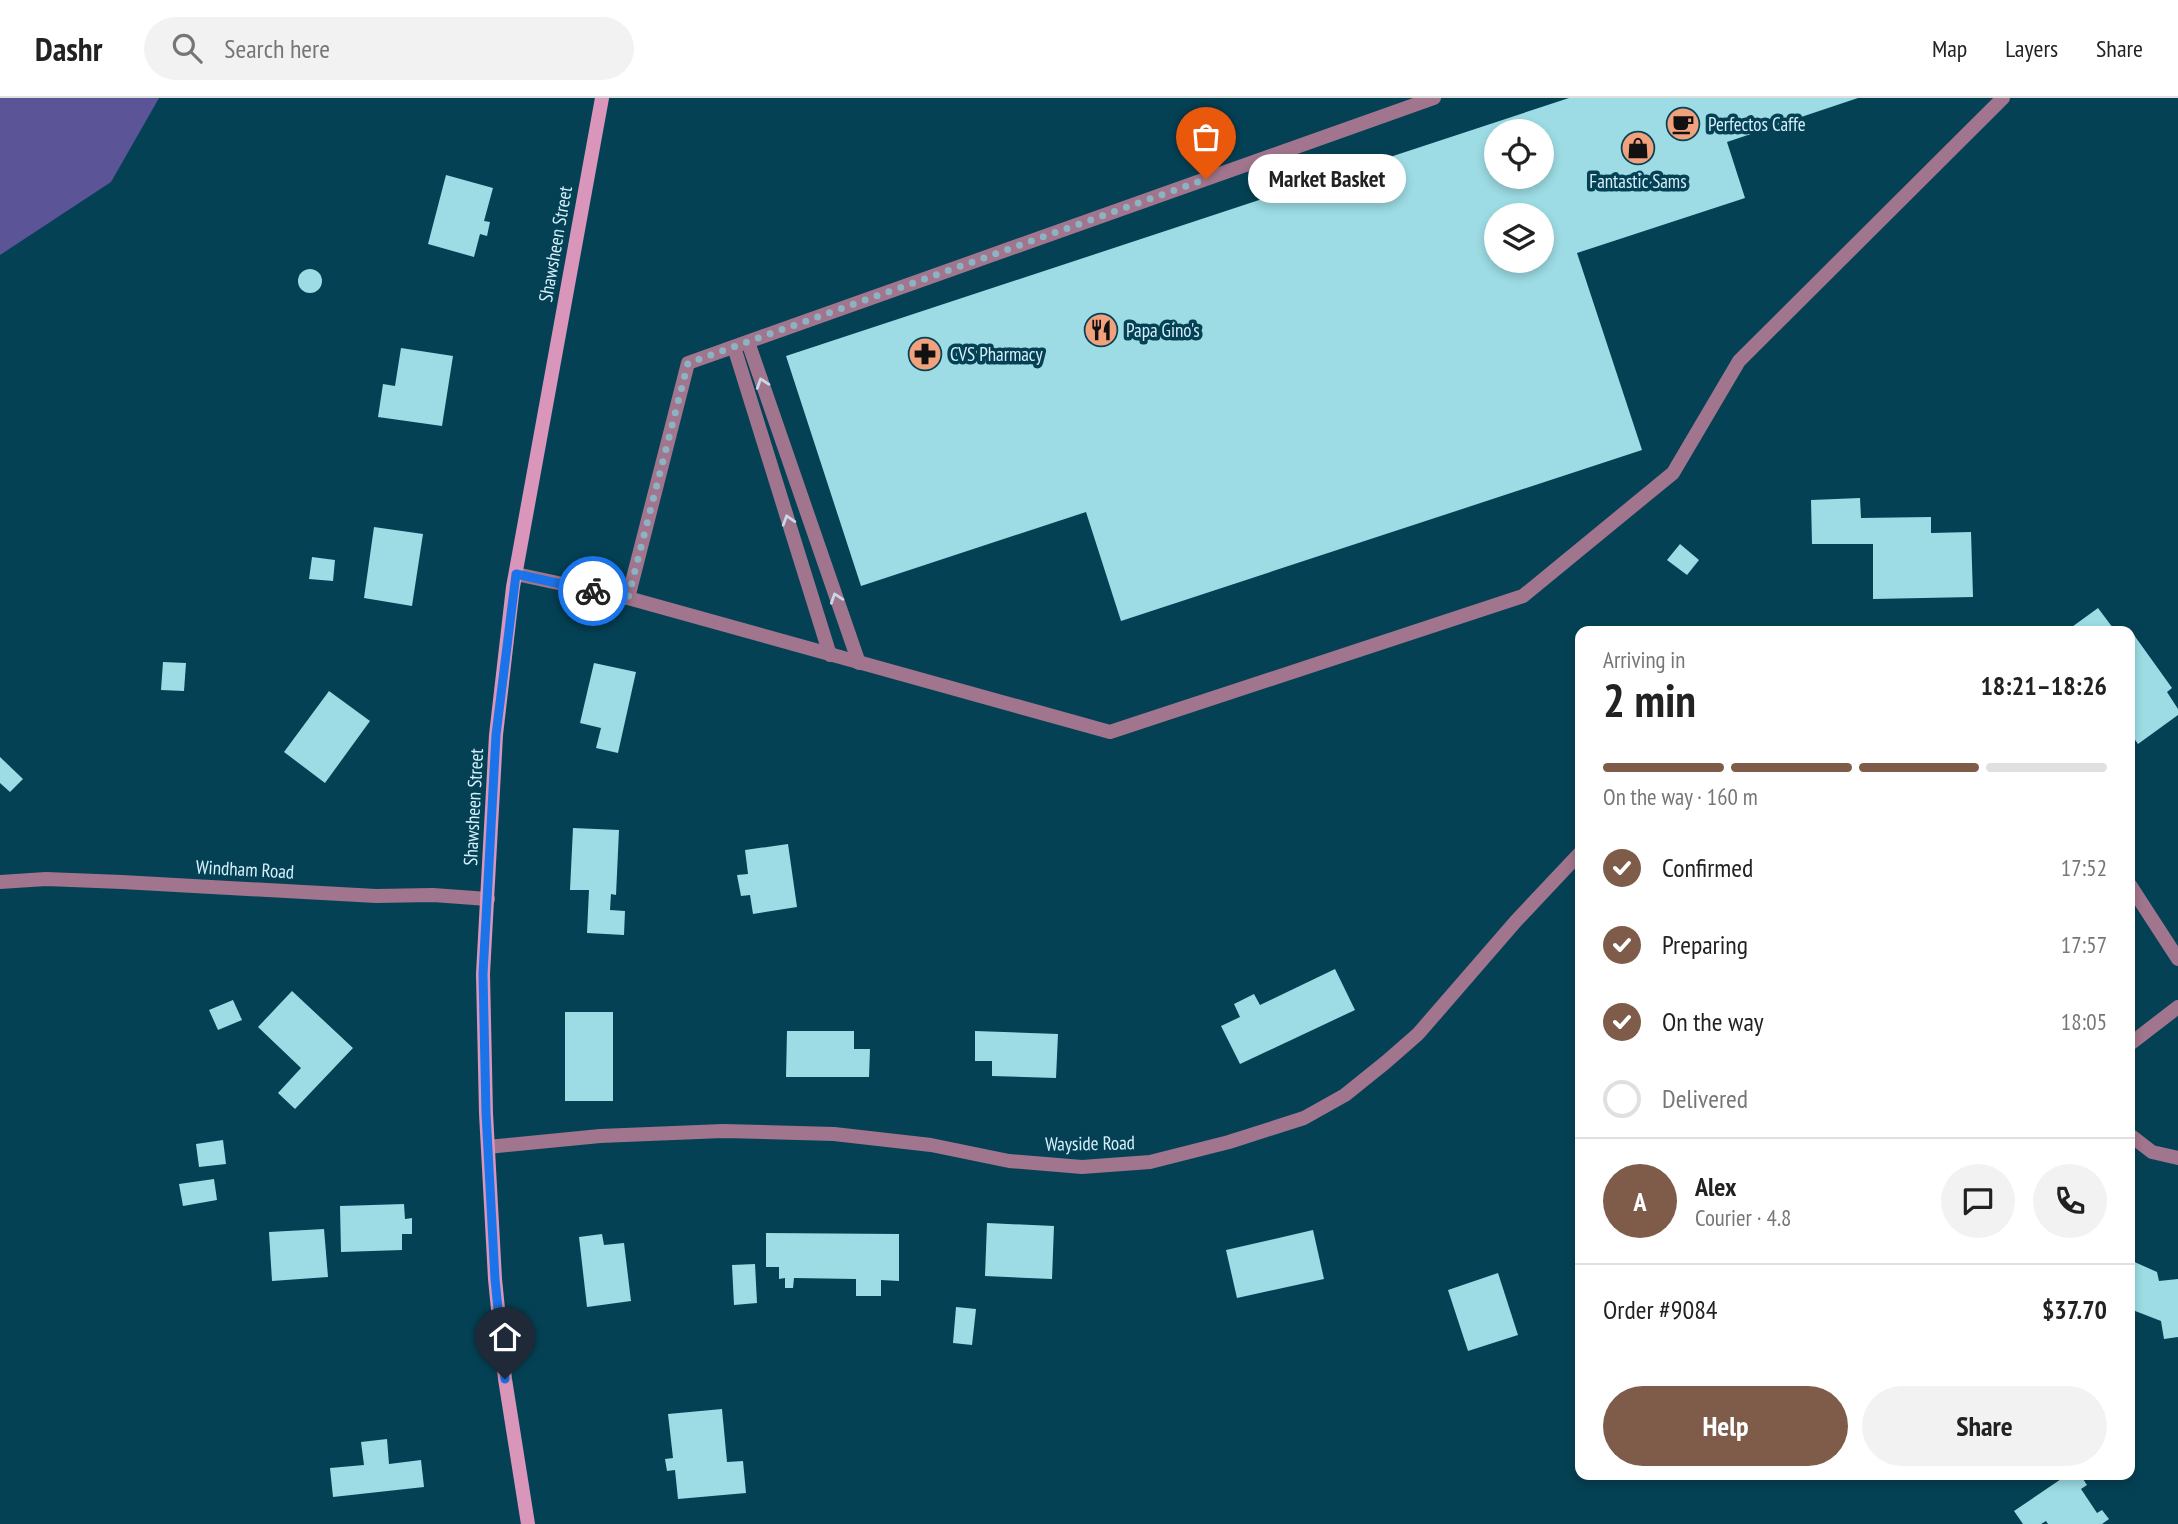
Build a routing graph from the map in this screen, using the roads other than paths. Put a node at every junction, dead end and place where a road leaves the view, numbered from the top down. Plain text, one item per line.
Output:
1 (602, 98) edge
2 (1434, 98) edge
3 (2003, 98) edge
4 (741, 345) junction
5 (516, 574) junction
6 (628, 598) junction
7 (830, 655) junction
8 (859, 663) junction
9 (1575, 858) edge
10 (0, 882) edge
11 (2135, 893) edge
12 (488, 899) junction
13 (2178, 959) edge
14 (2178, 1007) edge
15 (2135, 1040) edge
16 (2135, 1139) edge
17 (488, 1147) junction
18 (2178, 1158) edge
19 (527, 1524) edge

1 - 5 main road, Shawsheen Street
2 - 4 street
3 - 8 street
4 - 6 street
7 -> 4 street
8 -> 4 street
5 - 6 street
5 - 12 main road, Shawsheen Street
6 - 7 street
7 - 8 street
9 - 17 street, Wayside Road
10 - 12 street, Windham Road
11 - 13 street
12 - 17 main road, Shawsheen Street
14 - 15 street
16 - 18 street
17 - 19 main road, Shawsheen Street

